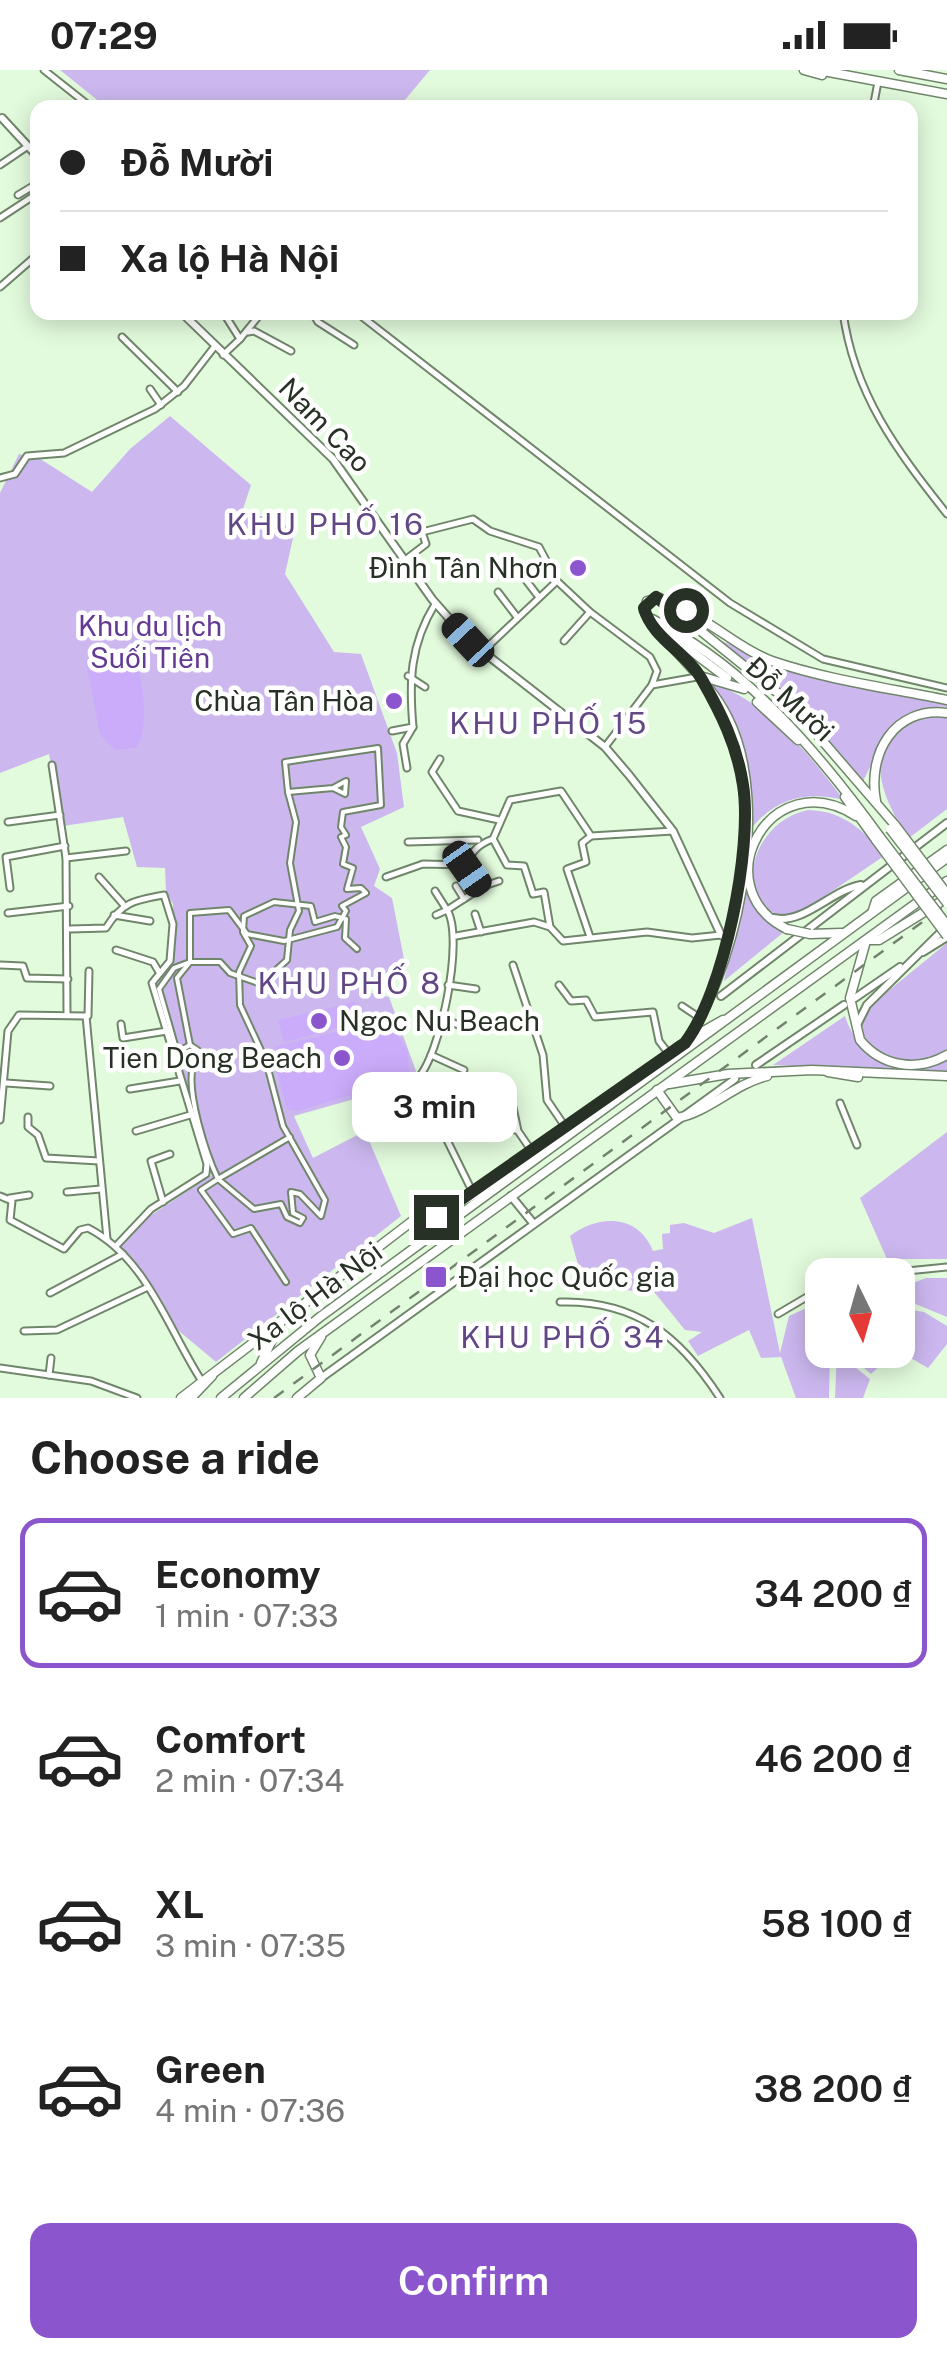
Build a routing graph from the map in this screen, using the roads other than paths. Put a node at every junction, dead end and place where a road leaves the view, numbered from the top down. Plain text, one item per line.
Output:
1 (44, 70) edge
2 (804, 70) edge
3 (818, 70) edge
4 (880, 70) edge
5 (900, 70) edge
6 (856, 78) junction
7 (947, 79) edge
8 (878, 82) junction
9 (947, 96) edge
10 (82, 100) edge
11 (875, 100) edge
12 (1, 117) edge
13 (28, 146) joint
14 (0, 165) edge
15 (30, 187) edge
16 (18, 194) dead end
17 (30, 197) edge
18 (0, 218) edge
19 (30, 261) edge
20 (0, 287) edge
21 (189, 320) edge
22 (228, 320) edge
23 (256, 320) edge
24 (317, 320) edge
25 (366, 320) edge
26 (844, 320) edge
27 (248, 332) junction
28 (122, 337) dead end
29 (240, 339) junction
30 (354, 345) dead end
31 (214, 346) junction
32 (291, 351) dead end
33 (224, 355) junction
34 (150, 389) dead end
35 (178, 392) junction
36 (161, 405) junction
37 (0, 478) edge
38 (947, 514) edge
39 (405, 560) junction
40 (525, 579) dead end
41 (557, 581) junction
42 (498, 592) dead end
43 (539, 598) junction
44 (435, 604) junction
45 (669, 607) junction
46 (590, 612) junction
47 (517, 617) junction
48 (651, 622) junction
49 (697, 630) junction
50 (564, 641) dead end
51 (482, 652) junction
52 (408, 676) junction
53 (700, 676) junction
54 (652, 685) junction
55 (426, 687) dead end
56 (740, 687) junction
57 (947, 688) edge
58 (753, 692) junction
59 (947, 700) edge
60 (947, 713) edge
61 (413, 728) junction
62 (392, 730) dead end
63 (605, 747) junction
64 (440, 759) dead end
65 (52, 765) dead end
66 (407, 768) dead end
67 (333, 788) dead end
68 (288, 792) junction
69 (878, 806) junction
70 (947, 813) edge
71 (60, 815) junction
72 (860, 819) junction
73 (883, 819) junction
74 (499, 820) junction
75 (8, 822) dead end
76 (944, 825) edge
77 (872, 826) junction
78 (892, 827) junction
79 (674, 832) junction
80 (591, 836) junction
81 (878, 838) junction
82 (493, 839) junction
83 (480, 841) junction
84 (408, 842) dead end
85 (65, 846) junction
86 (947, 850) edge
87 (126, 851) dead end
88 (66, 858) junction
89 (947, 858) edge
90 (466, 865) junction
91 (386, 876) dead end
92 (99, 877) dead end
93 (947, 880) edge
94 (500, 881) dead end
95 (862, 884) junction
96 (456, 886) dead end
97 (10, 888) dead end
98 (478, 888) junction
99 (435, 891) dead end
100 (947, 898) edge
101 (464, 899) junction
102 (122, 904) junction
103 (297, 904) junction
104 (68, 906) junction
105 (447, 910) junction
106 (873, 910) junction
107 (8, 913) dead end
108 (436, 914) dead end
109 (475, 914) dead end
110 (114, 915) junction
111 (767, 915) junction
112 (343, 916) junction
113 (150, 921) dead end
114 (947, 926) edge
115 (550, 927) junction
116 (243, 928) junction
117 (70, 929) junction
118 (481, 932) junction
119 (841, 933) junction
120 (456, 936) junction
121 (947, 936) edge
122 (725, 937) junction
123 (590, 938) junction
124 (290, 939) junction
125 (867, 940) junction
126 (357, 949) dead end
127 (116, 950) dead end
128 (920, 954) junction
129 (190, 962) junction
130 (0, 965) edge
131 (513, 966) dead end
132 (89, 972) dead end
133 (159, 972) junction
134 (240, 978) junction
135 (68, 979) junction
136 (448, 985) junction
137 (559, 985) dead end
138 (476, 989) dead end
139 (721, 996) dead end
140 (855, 998) dead end
141 (844, 1005) dead end
142 (682, 1006) dead end
143 (67, 1013) junction
144 (440, 1016) junction
145 (88, 1019) junction
146 (702, 1019) junction
147 (728, 1019) junction
148 (122, 1024) dead end
149 (463, 1027) dead end
150 (166, 1031) junction
151 (855, 1031) junction
152 (685, 1043) junction
153 (190, 1045) junction
154 (4, 1046) edge
155 (431, 1054) junction
156 (947, 1055) edge
157 (670, 1057) junction
158 (4, 1064) edge
159 (756, 1065) dead end
160 (464, 1070) dead end
161 (786, 1070) junction
162 (947, 1078) edge
163 (735, 1079) dead end
164 (4, 1081) edge
165 (180, 1081) junction
166 (50, 1086) dead end
167 (661, 1087) junction
168 (130, 1088) dead end
169 (509, 1089) dead end
170 (620, 1097) junction
171 (604, 1101) junction
172 (840, 1102) dead end
173 (190, 1115) junction
174 (500, 1116) dead end
175 (28, 1117) dead end
176 (458, 1118) dead end
177 (677, 1118) junction
178 (0, 1120) edge
179 (434, 1120) junction
180 (566, 1128) junction
181 (136, 1131) dead end
182 (518, 1131) junction
183 (290, 1136) junction
184 (857, 1145) dead end
185 (533, 1153) junction
186 (170, 1154) dead end
187 (99, 1161) junction
188 (218, 1179) junction
189 (100, 1189) junction
190 (68, 1192) dead end
191 (30, 1195) dead end
192 (0, 1196) edge
193 (511, 1196) junction
194 (10, 1198) junction
195 (476, 1198) junction
196 (163, 1202) junction
197 (456, 1218) junction
198 (533, 1222) junction
199 (408, 1224) junction
200 (107, 1240) junction
201 (117, 1246) junction
202 (123, 1254) junction
203 (947, 1267) edge
204 (915, 1270) edge
205 (286, 1282) dead end
206 (148, 1287) junction
207 (50, 1293) dead end
208 (805, 1298) edge
209 (560, 1302) dead end
210 (778, 1314) dead end
211 (283, 1317) junction
212 (24, 1331) dead end
213 (38, 1332) junction
214 (322, 1333) junction
215 (38, 1342) dead end
216 (51, 1358) dead end
217 (259, 1366) junction
218 (0, 1368) edge
219 (49, 1375) junction
220 (320, 1378) junction
221 (203, 1382) junction
222 (137, 1398) edge
223 (181, 1398) edge
224 (192, 1398) edge
225 (221, 1398) edge
226 (244, 1398) edge
227 (297, 1398) edge
228 (720, 1398) edge

1 - 10 street
2 - 6 main road
3 - 6 main road
4 - 8 main road
5 - 7 main road
6 - 8 main road
8 - 9 main road
8 - 11 street
12 - 13 main road
13 - 14 street
15 - 16 street
17 - 18 street
19 - 20 street
21 - 31 main road, Nam Cao
22 - 29 street
23 - 27 street
24 - 30 street
25 - 57 street
26 - 38 street
27 - 29 street
27 - 32 street
28 - 35 street
29 - 33 street
31 - 33 main road, Nam Cao
31 - 35 street
33 - 39 main road, Nam Cao
34 - 36 street
35 - 36 street
36 - 37 street
39 - 41 street
39 - 44 main road, Nam Cao
40 - 43 street
41 - 43 street
41 - 46 street
42 - 47 street
43 - 47 street
44 - 51 main road, Nam Cao
44 - 52 street
45 - 48 main road
45 - 49 main road, Đỗ Mười
45 - 59 main road
46 - 50 street
46 - 54 street
47 - 51 street
48 - 53 main road
48 - 56 main road, Đỗ Mười
48 - 58 main road, Đỗ Mười
49 - 69 main road, Đỗ Mười
49 - 73 main road, Đỗ Mười
51 - 63 main road, Nam Cao
52 - 55 street
52 - 61 street
53 - 54 street
53 - 56 main road
53 - 122 main road
54 - 63 street
56 - 58 main road
56 - 72 main road, Đỗ Mười
58 - 77 main road, Đỗ Mười
60 - 69 main road
61 - 62 street
61 - 66 street
63 - 79 main road, Nam Cao
64 - 74 street
65 - 71 street
67 - 68 street
68 - 103 street
68 - 112 street
69 - 73 main road
69 - 78 main road, Đỗ Mười
70 - 76 main road
71 - 75 street
71 - 85 street
72 - 77 main road
72 - 81 main road, Đỗ Mười
72 - 111 main road
73 - 78 main road, Đỗ Mười
74 - 80 street
74 - 82 street
76 - 95 main road
77 - 81 main road, Đỗ Mười
78 - 100 main road, bridge
79 - 80 street
79 - 122 main road, Nam Cao
80 - 123 street
81 - 114 main road, bridge
81 - 121 main road, bridge
82 - 83 street
82 - 115 street
83 - 84 street
83 - 90 street
85 - 88 street
85 - 97 street
86 - 106 main road, Xa lộ Hà Nội
87 - 88 street
88 - 104 street
89 - 106 main road, Xa lộ Hà Nội
90 - 91 street
90 - 98 street
92 - 102 street
93 - 125 main road, Xa lộ Hà Nội
94 - 98 street
95 - 111 main road
95 - 139 main road
96 - 101 street
98 - 101 street
99 - 105 street
100 - 125 main road, Xa lộ Hà Nội
101 - 105 street
102 - 110 street
102 - 133 street
103 - 112 street
103 - 116 street
103 - 124 street
104 - 107 street
104 - 117 street
105 - 108 street
105 - 120 street
106 - 119 main road, Xa lộ Hà Nội
109 - 118 street
110 - 113 street
110 - 117 street
111 - 119 main road, bridge
112 - 124 street
112 - 126 street
114 - 128 main road
115 - 118 street
115 - 123 street
116 - 124 street
116 - 129 street
116 - 134 street
117 - 135 street
118 - 120 street
119 - 147 main road, Xa lộ Hà Nội
120 - 136 street
121 - 128 main road
122 - 123 street
122 - 146 main road
124 - 134 street
125 - 151 main road
125 - 167 main road, Xa lộ Hà Nội
127 - 133 street
128 - 140 main road
128 - 151 main road
129 - 134 street
129 - 153 street
129 - 153 street
130 - 135 street
131 - 180 street
132 - 145 street
133 - 150 street
134 - 183 street
135 - 143 street
136 - 138 street
136 - 144 street
137 - 157 street
141 - 159 main road
142 - 146 street
143 - 145 street
143 - 154 street
144 - 149 street
144 - 155 street
145 - 187 street
146 - 152 main road
147 - 152 main road, Xa lộ Hà Nội
147 - 157 main road, Xa lộ Hà Nội
148 - 150 street
150 - 165 street
151 - 156 main road
152 - 157 main road
153 - 188 street
154 - 158 street
155 - 160 street
155 - 179 street
157 - 170 main road, Xa lộ Hà Nội
157 - 171 main road, Xa lộ Hà Nội
158 - 164 street
161 - 162 main road
161 - 167 main road
161 - 177 main road
163 - 177 main road
164 - 166 street
164 - 178 street
165 - 168 street
165 - 173 street
167 - 177 main road
167 - 193 main road, Xa lộ Hà Nội
169 - 182 street
170 - 171 main road
170 - 195 main road, Xa lộ Hà Nội
171 - 180 main road, Xa lộ Hà Nội
172 - 184 street
173 - 181 street
173 - 196 street
174 - 182 street
175 - 187 street
176 - 179 street
177 - 198 main road
179 - 195 street
180 - 185 main road, Xa lộ Hà Nội
182 - 185 street
183 - 188 street
183 - 188 street
185 - 195 main road, Xa lộ Hà Nội
186 - 196 street
187 - 189 street
188 - 205 street
189 - 190 street
189 - 200 street
191 - 194 street
192 - 194 street
193 - 198 main road
193 - 214 main road, Xa lộ Hà Nội
194 - 200 street
195 - 197 main road, Xa lộ Hà Nội
195 - 199 main road, Xa lộ Hà Nội
196 - 201 street
197 - 199 main road
197 - 217 main road, Xa lộ Hà Nội
198 - 220 main road
199 - 211 main road, Xa lộ Hà Nội
200 - 201 street
201 - 202 street
202 - 206 street
202 - 207 street
203 - 204 street
206 - 213 street
206 - 221 street
208 - 210 street
209 - 228 street
211 - 217 main road
211 - 221 main road, Xa lộ Hà Nội
212 - 213 street
213 - 215 street
214 - 220 main road, Xa lộ Hà Nội
214 - 226 main road, Xa lộ Hà Nội
216 - 219 street
217 - 225 main road, Xa lộ Hà Nội
218 - 219 street
219 - 222 street
220 - 227 main road
221 - 223 main road, Xa lộ Hà Nội
221 - 224 main road, Xa lộ Hà Nội

